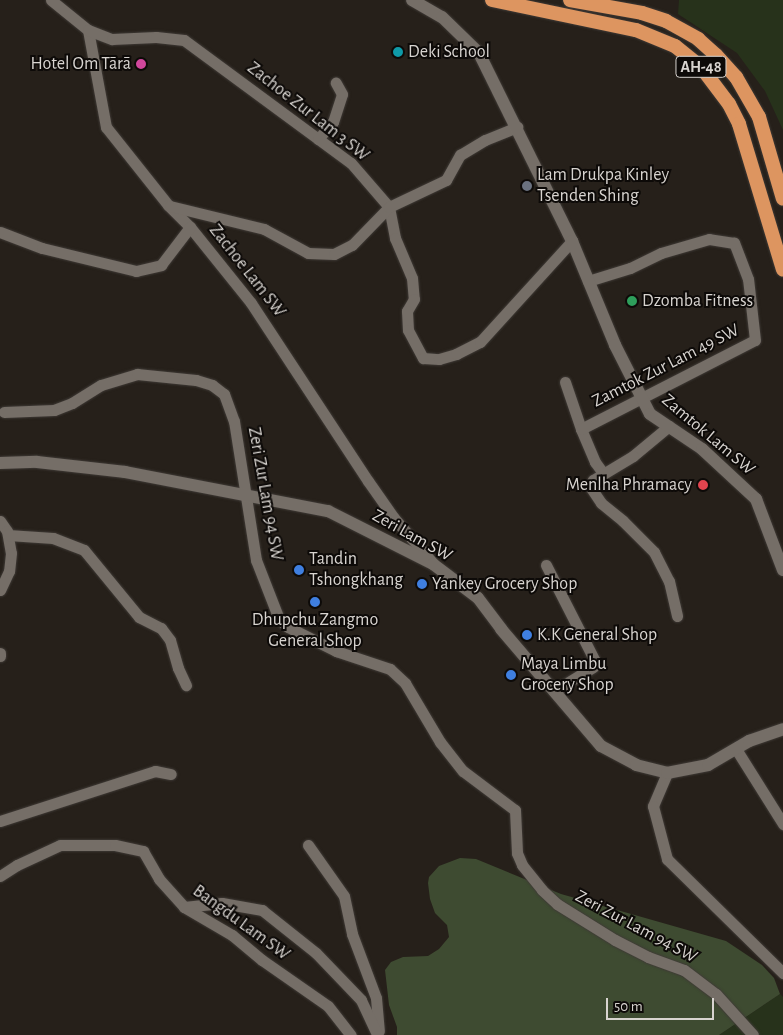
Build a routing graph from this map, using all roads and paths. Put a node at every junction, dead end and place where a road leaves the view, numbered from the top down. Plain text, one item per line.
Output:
1 (51, 0) edge
2 (412, 0) edge
3 (492, 0) edge
4 (570, 0) edge
5 (88, 30) junction
6 (336, 83) dead end
7 (517, 127) junction
8 (318, 139) junction
9 (783, 199) edge
10 (168, 206) junction
11 (389, 207) junction
12 (190, 227) junction
13 (0, 232) edge
14 (572, 241) junction
15 (783, 270) edge
16 (588, 281) junction
17 (565, 382) dead end
18 (641, 398) junction
19 (4, 412) dead end
20 (669, 426) junction
21 (581, 429) junction
22 (0, 463) edge
23 (603, 473) junction
24 (244, 493) junction
25 (0, 521) edge
26 (8, 535) junction
27 (433, 564) junction
28 (546, 565) dead end
29 (783, 570) edge
30 (0, 590) edge
31 (677, 616) dead end
32 (186, 685) dead end
33 (554, 691) junction
34 (783, 729) edge
35 (736, 749) junction
36 (667, 772) junction
37 (171, 774) dead end
38 (0, 821) edge
39 (783, 824) edge
40 (308, 845) dead end
41 (0, 876) edge
42 (184, 906) junction
43 (783, 973) edge
44 (351, 1035) edge
45 (378, 1035) edge
46 (753, 1035) edge

1 - 5 street
2 - 7 street, Zamtok Lam SW
3 - 15 highway, AH-48
4 - 9 highway, AH-48
5 - 8 street, Zachoe Zur Lam 3 SW
5 - 10 street, Zachoe Lam SW
6 - 8 street
7 - 11 street
7 - 14 street, Zamtok Lam SW
8 - 11 street, Zachoe Zur Lam 3 SW
10 - 11 street
10 - 12 street, Zachoe Lam SW
11 - 14 street, Zachoe Zur Lam 3 SW
12 - 13 street
12 - 27 street, Zachoe Lam SW
14 - 16 street, Zamtok Lam SW
16 - 18 street, Zamtok Lam SW
16 - 18 street, Zamtok Zur Lam 49 SW
17 - 21 street
18 - 20 street, Zamtok Lam SW
18 - 21 street, Zamtok Zur Lam 49 SW
19 - 24 street, Zeri Zur Lam 94 SW
20 - 23 street
20 - 29 street, Zamtok Lam SW
21 - 23 street
22 - 24 street, Zeri Lam SW
23 - 31 street
24 - 27 street, Zeri Lam SW
24 - 46 street, Zeri Zur Lam 94 SW
25 - 26 street
26 - 30 street
26 - 32 street
27 - 33 street, Zeri Lam SW
28 - 33 street
33 - 36 street, Zeri Lam SW
34 - 35 street, Zeri Lam SW
35 - 36 street, Zeri Lam SW
35 - 39 street
36 - 43 street
37 - 38 street
40 - 45 street
41 - 42 street, Bangdu Lam SW
42 - 44 street, Bangdu Lam SW
42 - 45 street

